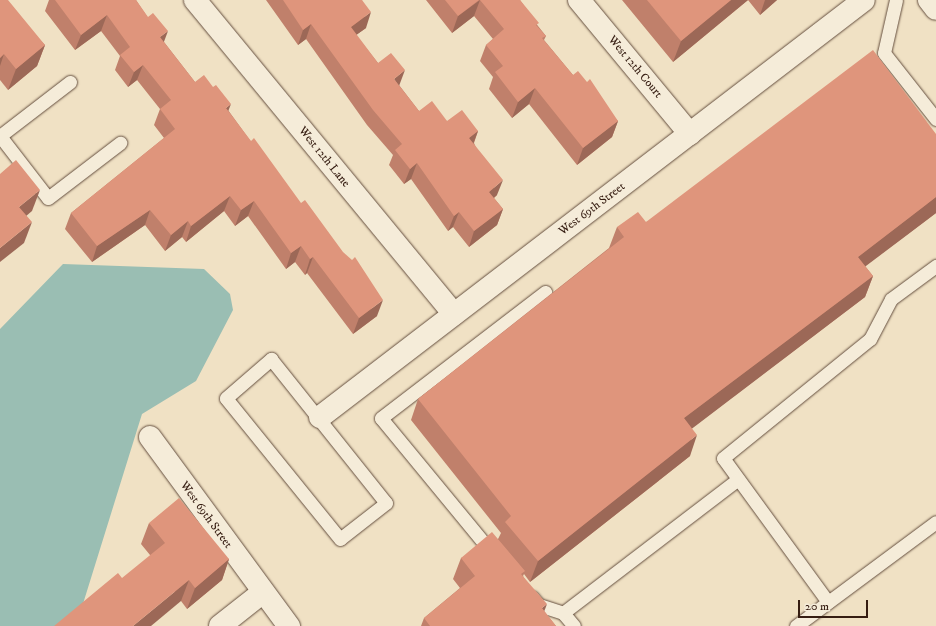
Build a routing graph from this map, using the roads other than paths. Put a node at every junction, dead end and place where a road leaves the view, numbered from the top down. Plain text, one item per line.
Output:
1 (195, 0) edge
2 (579, 0) edge
3 (864, 0) edge
4 (896, 0) edge
5 (929, 0) edge
6 (936, 9) edge
7 (70, 82) dead end
8 (936, 119) edge
9 (690, 134) junction
10 (120, 143) dead end
11 (936, 266) edge
12 (545, 292) dead end
13 (454, 314) junction
14 (320, 417) junction
15 (150, 437) dead end
16 (738, 479) junction
17 (936, 522) edge
18 (502, 564) edge
19 (521, 585) edge
20 (262, 593) junction
21 (828, 602) junction
22 (563, 613) junction
23 (220, 626) edge
24 (289, 626) edge
25 (574, 626) edge
26 (796, 626) edge

1 - 13 street, West 12th Lane
2 - 9 street, West 12th Court
3 - 9 street, West 69th Street
4 - 8 lane
5 - 6 street
7 - 10 lane
9 - 13 street, West 69th Street
11 - 16 lane
12 - 18 lane
13 - 14 street, West 69th Street
14 - 14 lane
15 - 20 street, West 69th Street
16 - 21 lane
16 - 22 lane
17 - 21 lane
19 - 22 lane
20 - 23 street
20 - 24 street, West 69th Street
21 - 26 lane
22 - 25 lane

